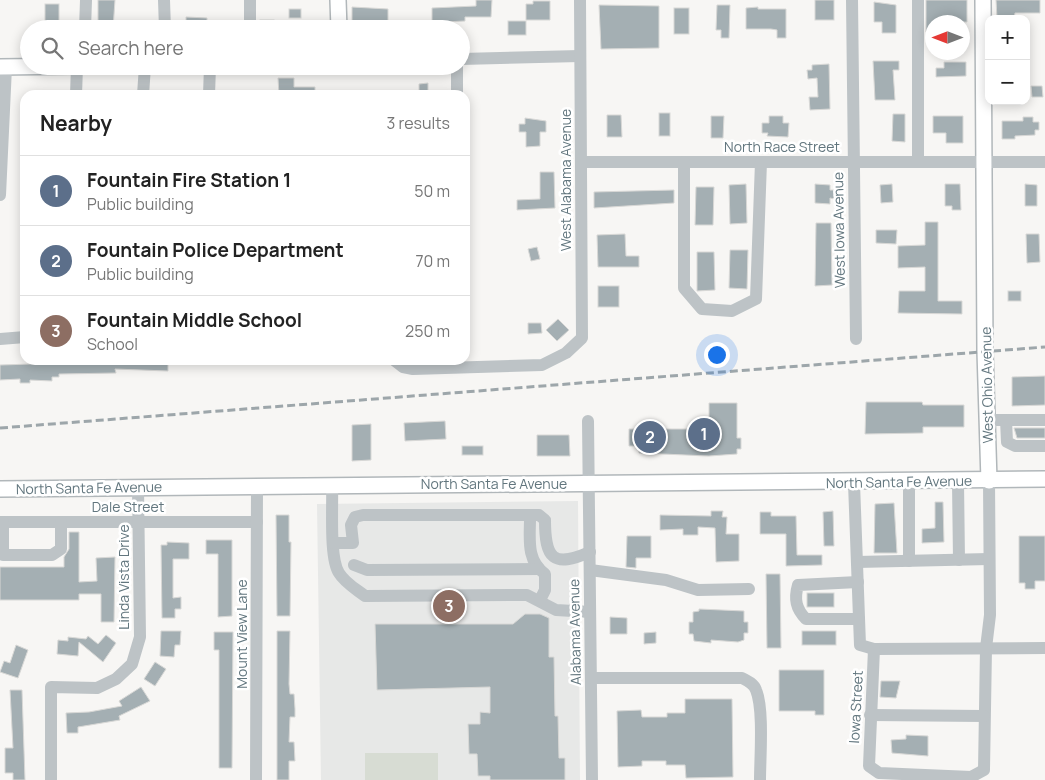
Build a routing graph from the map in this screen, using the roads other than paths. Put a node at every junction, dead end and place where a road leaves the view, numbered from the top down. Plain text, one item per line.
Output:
1 (86, 0) edge
2 (164, 0) edge
3 (250, 0) edge
4 (338, 0) edge
5 (580, 0) edge
6 (852, 0) edge
7 (918, 0) edge
8 (983, 0) edge
9 (85, 20) edge
10 (165, 20) edge
11 (250, 20) edge
12 (339, 20) edge
13 (580, 56) junction
14 (470, 59) edge
15 (3, 67) edge
16 (20, 67) edge
17 (77, 75) edge
18 (144, 75) edge
19 (210, 75) edge
20 (457, 75) edge
21 (76, 90) edge
22 (143, 90) edge
23 (209, 90) edge
24 (457, 90) edge
25 (580, 162) junction
26 (684, 162) junction
27 (761, 162) junction
28 (853, 162) junction
29 (918, 162) junction
30 (984, 162) junction
31 (1045, 162) edge
32 (0, 195) edge
33 (20, 337) edge
34 (0, 339) edge
35 (856, 339) dead end
36 (400, 365) edge
37 (987, 420) junction
38 (1006, 420) junction
39 (1045, 420) edge
40 (588, 421) dead end
41 (1045, 446) edge
42 (1045, 479) edge
43 (989, 481) junction
44 (854, 482) junction
45 (909, 482) junction
46 (958, 482) junction
47 (589, 484) junction
48 (332, 485) junction
49 (138, 487) junction
50 (257, 487) junction
51 (0, 489) edge
52 (526, 515) junction
53 (1, 522) edge
54 (61, 522) junction
55 (139, 522) junction
56 (257, 522) junction
57 (353, 543) junction
58 (333, 544) junction
59 (590, 552) junction
60 (989, 559) junction
61 (960, 560) junction
62 (909, 561) junction
63 (857, 562) junction
64 (354, 565) junction
65 (538, 570) junction
66 (590, 570) junction
67 (345, 580) junction
68 (858, 582) junction
69 (749, 589) dead end
70 (540, 600) junction
71 (590, 612) junction
72 (859, 619) junction
73 (986, 648) junction
74 (1045, 648) edge
75 (874, 649) junction
76 (591, 678) junction
77 (870, 715) junction
78 (984, 716) junction
79 (984, 770) joint
80 (51, 780) edge
81 (256, 780) edge
82 (592, 780) edge
83 (760, 780) edge

1 - 9 street
2 - 10 street
3 - 11 street
4 - 12 main road
5 - 13 street, West Alabama Avenue
6 - 28 street, West Iowa Avenue
7 - 29 street
8 - 30 main road, West Ohio Avenue
13 - 14 street
13 - 25 street, West Alabama Avenue
15 - 16 main road
15 - 32 street
17 - 21 street
18 - 22 street
19 - 23 street
20 - 24 street
25 - 26 street, North Race Street
25 - 36 street, West Alabama Avenue
26 - 27 street, North Race Street
26 - 27 street
27 - 28 street, North Race Street
28 - 29 street, North Race Street
28 - 35 street, West Iowa Avenue
29 - 30 street, North Race Street
30 - 31 street, North Race Street
30 - 37 main road, West Ohio Avenue
33 - 34 street
37 - 38 street
37 - 43 main road, West Ohio Avenue
38 - 39 street
38 - 41 street
40 - 47 street, Alabama Avenue
42 - 43 main road, North Santa Fe Avenue
43 - 46 main road, North Santa Fe Avenue
43 - 60 street, West Ohio Avenue
44 - 45 main road, North Santa Fe Avenue
44 - 47 main road, North Santa Fe Avenue
44 - 63 street
45 - 46 main road, North Santa Fe Avenue
45 - 62 street
46 - 61 street
47 - 48 main road, North Santa Fe Avenue
47 - 59 street, Alabama Avenue
48 - 50 main road, North Santa Fe Avenue
48 - 58 street
49 - 50 main road, North Santa Fe Avenue
49 - 51 main road, North Santa Fe Avenue
49 - 55 street, Linda Vista Drive
50 - 56 street, Mount View Lane
52 - 57 street
52 - 59 street
52 - 65 street
53 - 54 street, Dale Street
53 - 54 street
54 - 55 street, Dale Street
55 - 56 street, Dale Street
55 - 80 street, Linda Vista Drive
56 - 81 street, Mount View Lane
57 - 58 street
57 - 64 street
58 - 67 street
59 - 66 street, Alabama Avenue
60 - 61 street
60 - 73 street, West Ohio Avenue
61 - 62 street
62 - 63 street
63 - 68 street
64 - 65 street
64 - 67 street
65 - 70 street
66 - 69 street
66 - 71 street, Alabama Avenue
67 - 70 street
68 - 72 street
68 - 72 street
70 - 71 street
71 - 76 street, Alabama Avenue
72 - 75 street
73 - 74 street
73 - 75 street
73 - 78 street, West Ohio Avenue
75 - 77 street, Iowa Street
76 - 82 street, Alabama Avenue
76 - 83 street
77 - 78 street
77 - 79 street, Iowa Street
78 - 79 street, West Ohio Avenue

